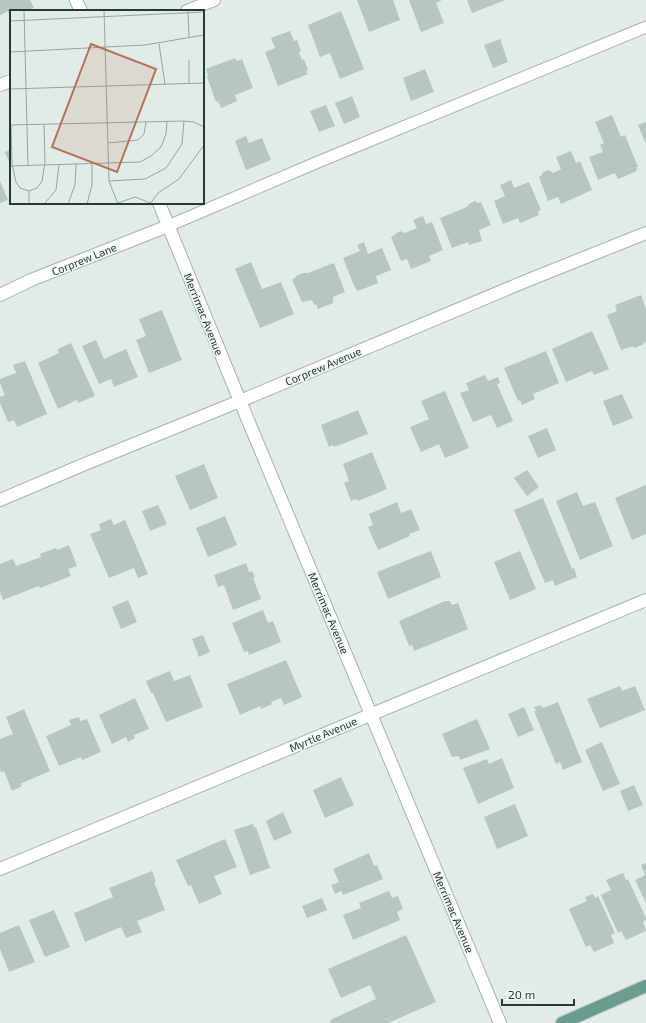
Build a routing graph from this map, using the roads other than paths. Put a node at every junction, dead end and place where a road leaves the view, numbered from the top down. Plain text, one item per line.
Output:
1 (76, 0) edge
2 (214, 0) edge
3 (81, 10) edge
4 (190, 10) edge
5 (646, 27) edge
6 (10, 82) edge
7 (0, 85) edge
8 (159, 204) edge
9 (168, 226) junction
10 (646, 234) edge
11 (0, 295) edge
12 (240, 401) junction
13 (0, 500) edge
14 (646, 600) edge
15 (372, 714) junction
16 (0, 869) edge
17 (646, 986) edge
18 (500, 1023) edge
19 (562, 1023) edge

1 - 3 street
2 - 4 street
5 - 9 lane
6 - 7 street
8 - 9 street, Merrimac Avenue
9 - 11 street, Corprew Lane
9 - 12 street, Merrimac Avenue
10 - 12 street, Corprew Avenue
12 - 13 street, Corprew Avenue
12 - 15 street, Merrimac Avenue
14 - 15 street, Myrtle Avenue
15 - 16 street, Myrtle Avenue
15 - 18 street, Merrimac Avenue
17 - 19 main road

